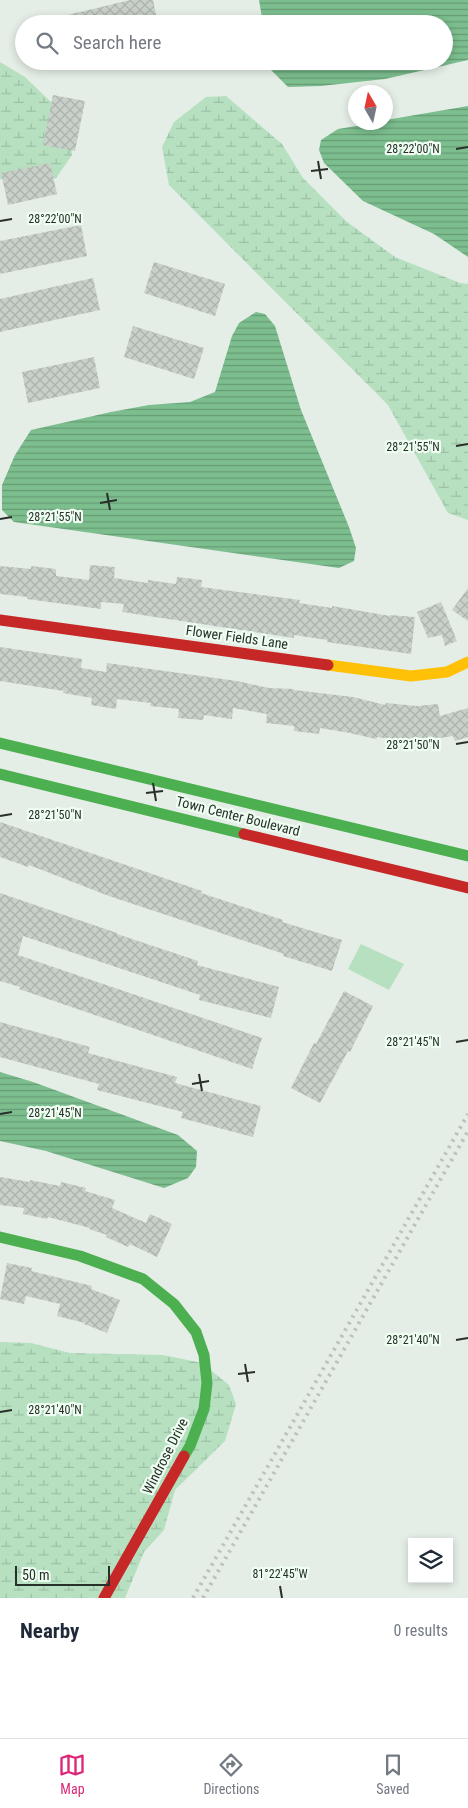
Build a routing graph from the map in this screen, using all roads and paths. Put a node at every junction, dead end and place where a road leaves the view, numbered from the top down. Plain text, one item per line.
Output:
1 (0, 620) edge
2 (468, 662) edge
3 (0, 742) edge
4 (0, 774) edge
5 (468, 856) edge
6 (468, 888) edge
7 (0, 1237) edge
8 (104, 1598) edge

1 - 2 street, Flower Fields Lane
3 - 5 street, Town Center Boulevard
4 - 6 street, Town Center Boulevard
7 - 8 street, Windrose Drive

